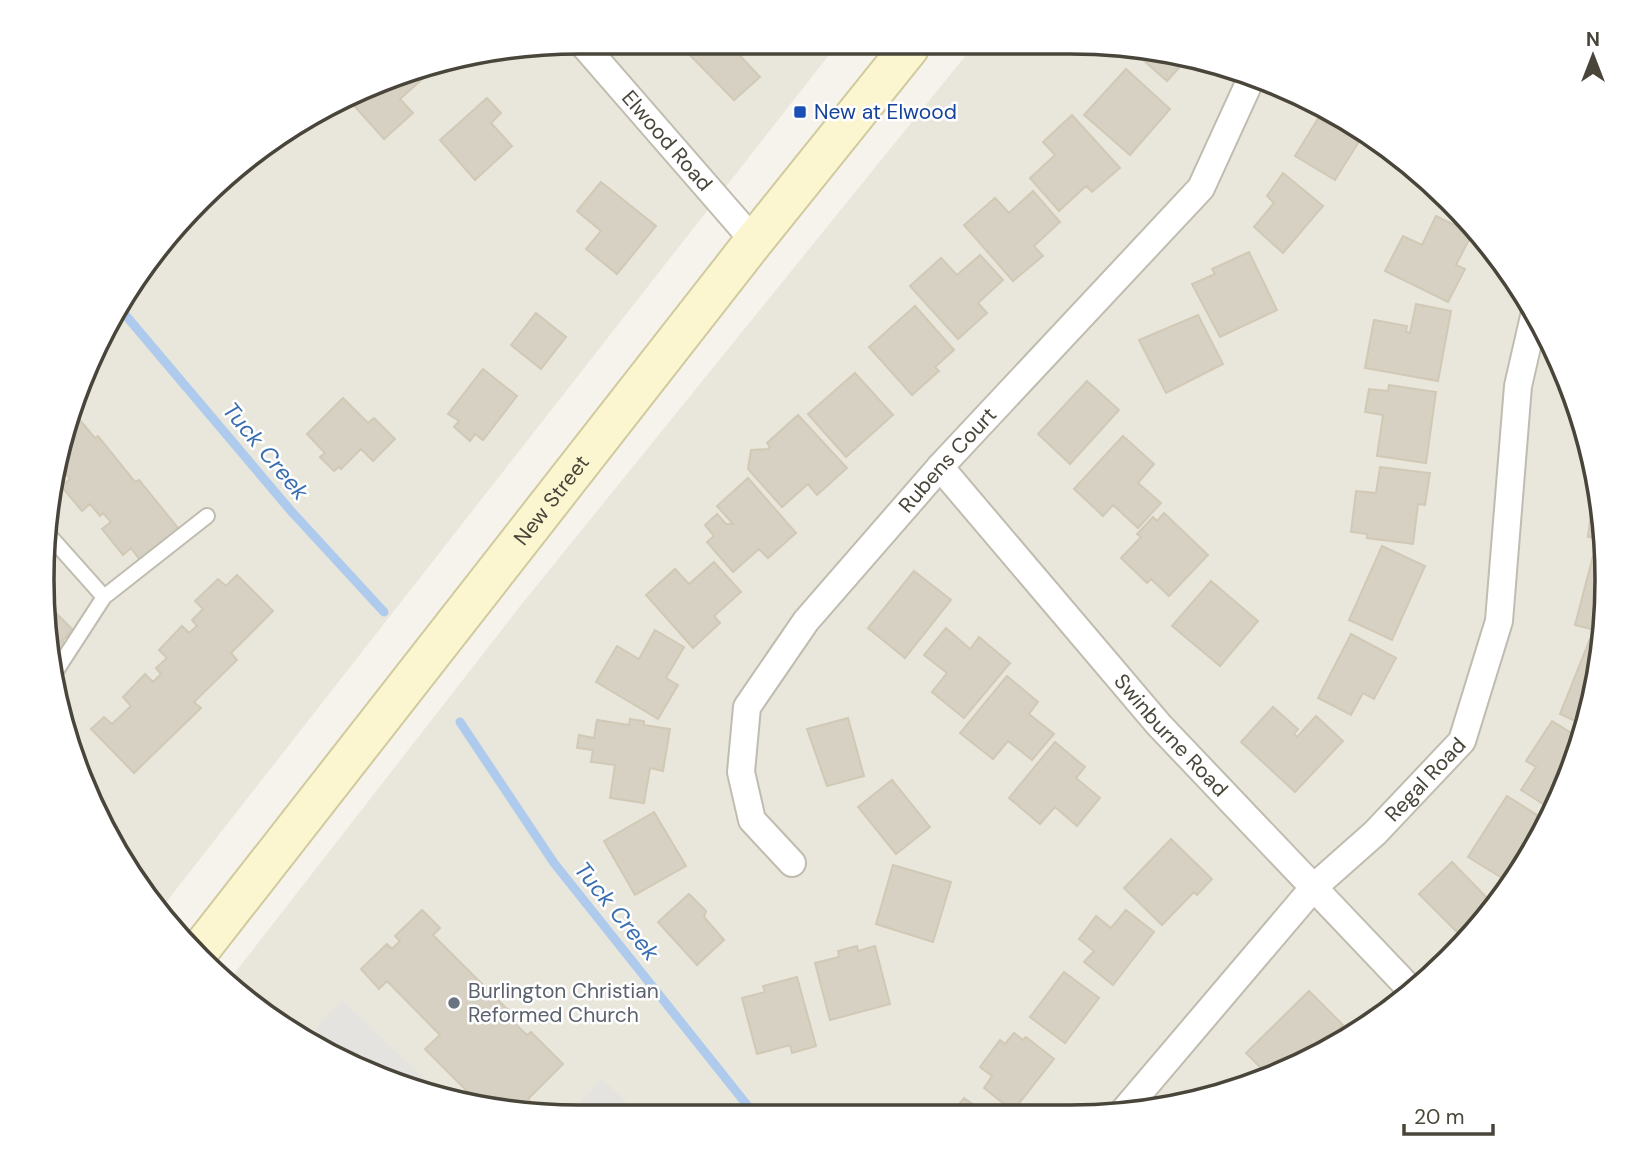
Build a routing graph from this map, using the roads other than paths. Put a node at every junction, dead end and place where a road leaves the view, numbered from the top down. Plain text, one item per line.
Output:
1 (591, 54) edge
2 (904, 54) edge
3 (1248, 86) edge
4 (754, 241) junction
5 (1531, 329) edge
6 (940, 467) junction
7 (208, 516) dead end
8 (55, 542) edge
9 (104, 597) junction
10 (61, 663) edge
11 (792, 863) dead end
12 (1314, 887) junction
13 (203, 946) edge
14 (1405, 983) edge
15 (1133, 1101) edge

1 - 4 street, Elwood Road
2 - 4 main road, New Street
3 - 6 street, Rubens Court
4 - 13 main road, New Street
5 - 12 street, Regal Road
6 - 11 street, Rubens Court
6 - 12 street, Swinburne Road
7 - 9 lane
8 - 9 lane
9 - 10 lane
12 - 14 street, Swinburne Road
12 - 15 street, Regal Road

